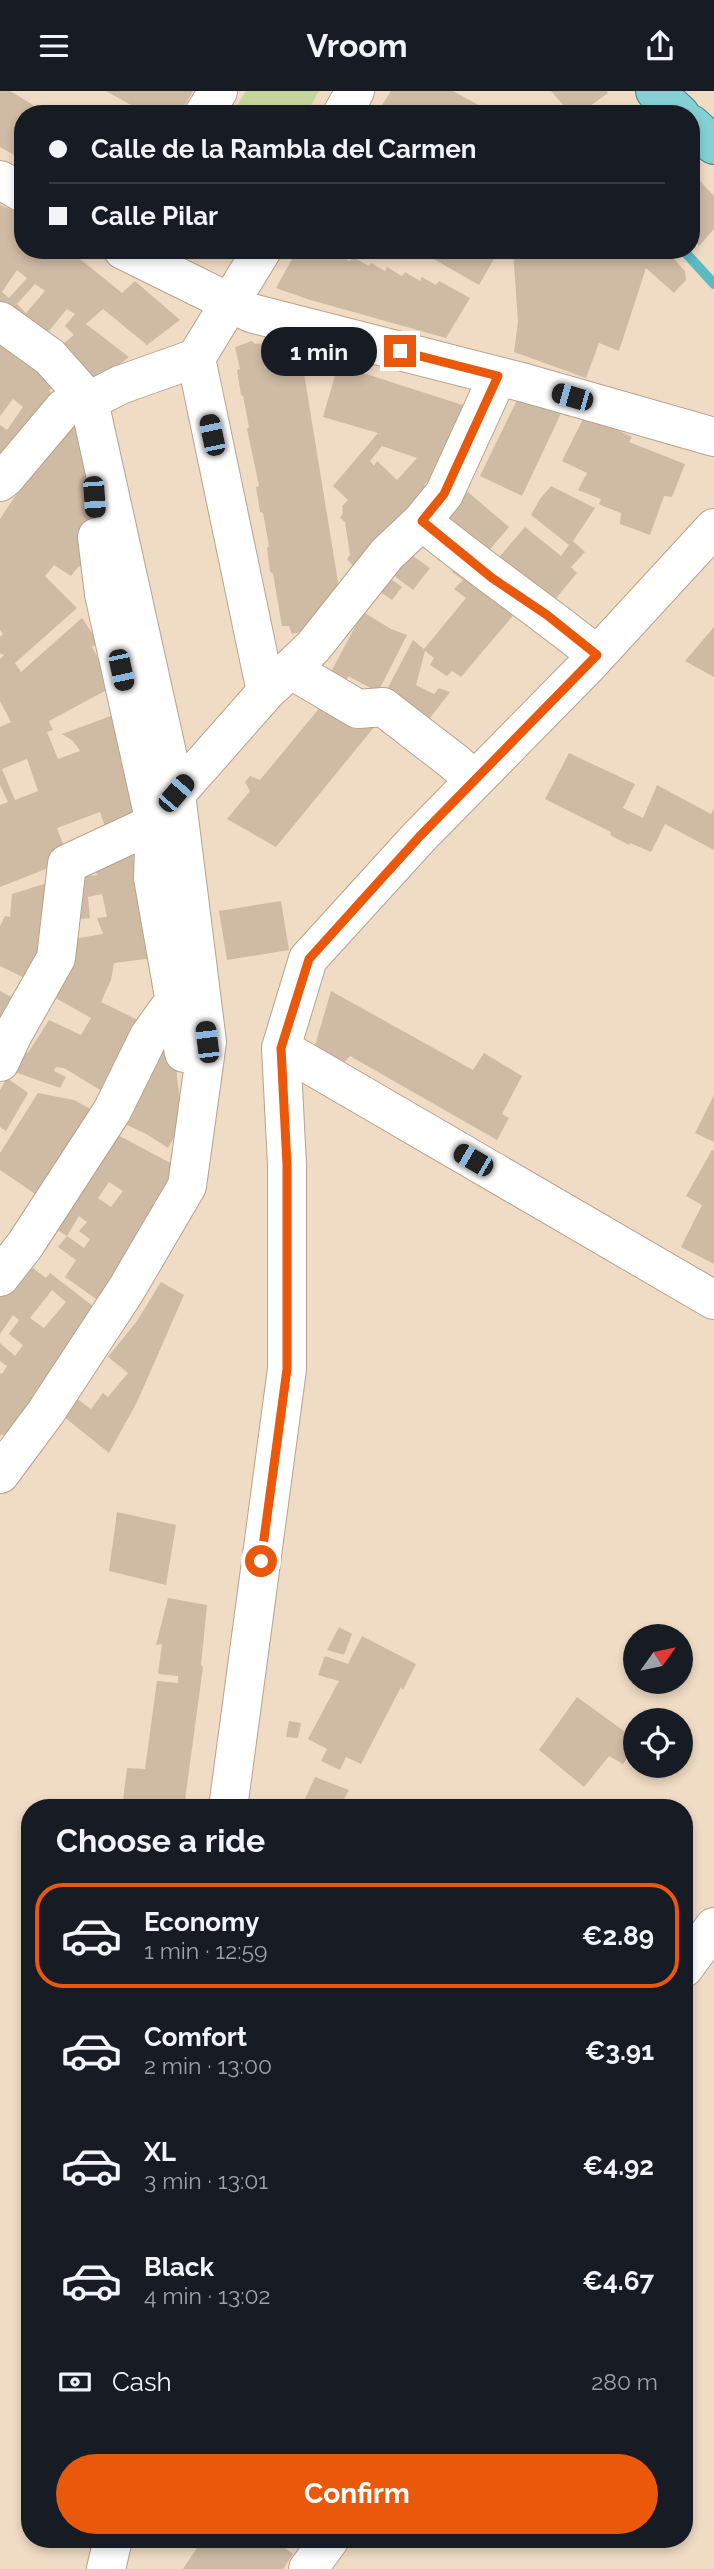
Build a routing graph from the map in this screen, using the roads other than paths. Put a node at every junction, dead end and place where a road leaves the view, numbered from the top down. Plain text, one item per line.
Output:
1 (655, 91) edge
2 (670, 105) edge
3 (700, 132) edge
4 (714, 145) edge
5 (141, 259) edge
6 (257, 259) edge
7 (231, 303) junction
8 (0, 321) edge
9 (196, 358) junction
10 (498, 376) junction
11 (89, 401) junction
12 (714, 437) edge
13 (0, 482) edge
14 (422, 521) junction
15 (714, 528) edge
16 (597, 655) junction
17 (278, 680) junction
18 (475, 780) junction
19 (165, 808) junction
20 (174, 1000) junction
21 (281, 1048) junction
22 (0, 1062) edge
23 (193, 1132) junction
24 (0, 1277) edge
25 (714, 1300) edge
26 (0, 1474) edge
27 (229, 1799) edge
28 (714, 1927) edge
29 (693, 1956) edge
30 (111, 2548) edge
31 (323, 2548) edge
32 (106, 2569) edge
33 (308, 2569) edge

1 - 2 main road
3 - 4 main road
5 - 7 street
6 - 7 street
7 - 9 street
7 - 10 street
8 - 11 street
9 - 11 street
9 - 17 street
10 - 12 street
10 - 14 street
11 - 13 street
11 - 19 street
14 - 16 street
14 - 17 street
15 - 16 street
16 - 18 street
17 - 18 street
17 - 19 street
18 - 21 street
19 - 20 street
19 - 22 street
19 - 23 street
20 - 23 street
20 - 24 street
21 - 25 street
21 - 27 street
23 - 26 street
28 - 29 street
30 - 32 street
31 - 33 street

